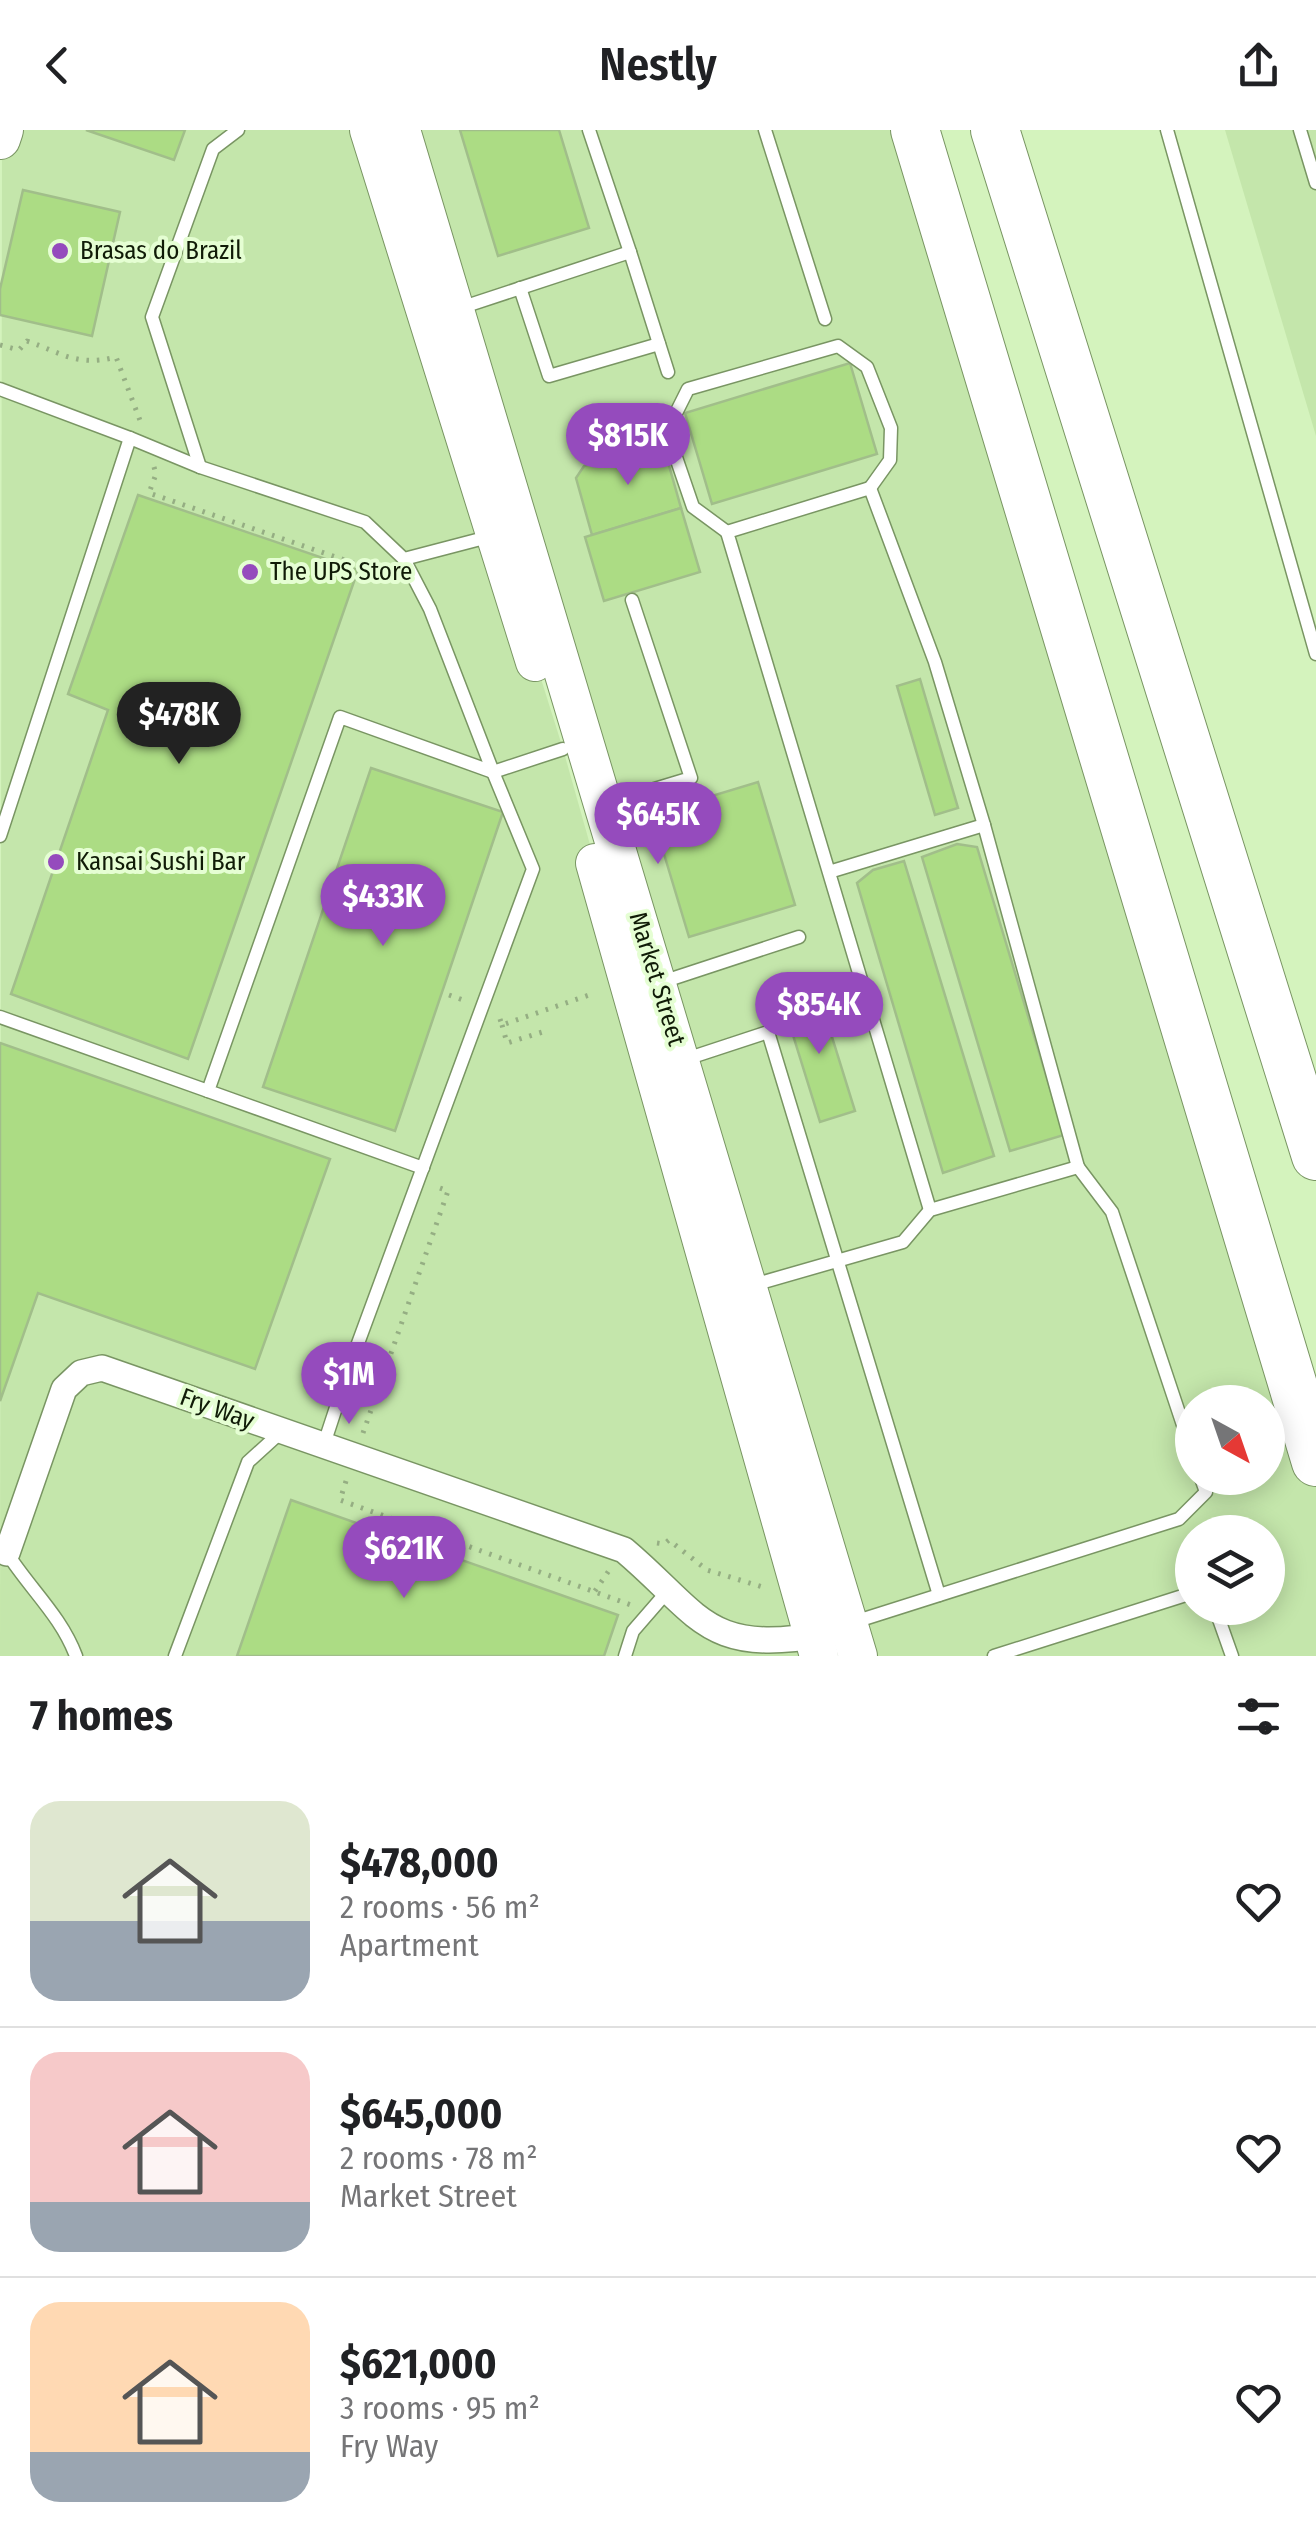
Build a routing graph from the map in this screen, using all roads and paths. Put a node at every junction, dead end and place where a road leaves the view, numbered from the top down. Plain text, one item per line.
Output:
1 (3, 130) edge
2 (238, 130) edge
3 (369, 130) edge
4 (382, 130) edge
5 (401, 130) edge
6 (590, 130) edge
7 (765, 130) edge
8 (915, 130) edge
9 (996, 130) edge
10 (1167, 130) edge
11 (1300, 130) edge
12 (0, 139) edge
13 (1316, 183) edge
14 (400, 230) junction
15 (630, 252) junction
16 (520, 288) junction
17 (455, 309) junction
18 (825, 318) dead end
19 (660, 344) junction
20 (668, 372) dead end
21 (0, 389) edge
22 (130, 438) junction
23 (200, 466) junction
24 (870, 488) junction
25 (727, 532) junction
26 (494, 535) junction
27 (404, 559) junction
28 (632, 600) dead end
29 (1316, 654) edge
30 (563, 749) junction
31 (493, 772) junction
32 (604, 804) junction
33 (984, 825) junction
34 (0, 836) edge
35 (829, 872) junction
36 (800, 937) dead end
37 (658, 983) junction
38 (449, 994) dead end
39 (592, 994) dead end
40 (482, 1007) junction
41 (0, 1016) edge
42 (502, 1025) junction
43 (549, 1030) dead end
44 (681, 1060) junction
45 (208, 1091) junction
46 (1316, 1156) edge
47 (1078, 1167) junction
48 (423, 1168) junction
49 (930, 1210) junction
50 (840, 1262) junction
51 (749, 1286) junction
52 (1175, 1401) edge
53 (281, 1432) junction
54 (323, 1447) junction
55 (1316, 1462) edge
56 (1203, 1495) edge
57 (0, 1526) edge
58 (4, 1555) edge
59 (666, 1593) junction
60 (940, 1594) junction
61 (1175, 1598) edge
62 (1221, 1625) edge
63 (853, 1640) edge
64 (816, 1647) edge
65 (76, 1656) edge
66 (175, 1656) edge
67 (624, 1656) edge
68 (994, 1656) edge
69 (1232, 1656) edge

1 - 12 main road
2 - 23 lane
3 - 14 main road, Market Street
4 - 14 main road
5 - 17 main road, Market Street
6 - 15 lane
7 - 18 lane
8 - 55 highway
9 - 46 highway
10 - 29 lane
11 - 13 lane
14 - 26 main road, Market Street
15 - 16 lane
15 - 19 lane
16 - 17 lane
16 - 19 lane
17 - 32 main road, Market Street
19 - 20 lane
21 - 22 lane
22 - 23 lane
22 - 34 lane
23 - 27 lane
24 - 25 lane
24 - 25 lane
24 - 33 lane
25 - 35 lane
26 - 27 lane
26 - 30 main road, Market Street
27 - 31 lane
28 - 32 lane
30 - 31 lane
30 - 64 main road, Market Street
31 - 40 lane
31 - 45 lane
32 - 37 main road, Market Street
33 - 35 lane
33 - 47 lane
35 - 49 lane
36 - 37 lane
37 - 44 main road, Market Street
38 - 40 path
39 - 42 path
40 - 42 path
40 - 48 lane
41 - 45 lane
42 - 43 path
44 - 50 lane
44 - 51 main road, Market Street
45 - 48 lane
47 - 49 lane
47 - 52 lane
48 - 54 lane
49 - 50 lane
50 - 51 lane
50 - 60 lane
51 - 63 main road, Market Street
53 - 54 street, Fry Way
53 - 58 street, Fry Way
53 - 66 lane
54 - 59 street, Fry Way
56 - 60 lane
57 - 58 street
58 - 65 lane
59 - 64 street, Fry Way
59 - 67 lane
60 - 63 lane
61 - 68 lane
62 - 69 lane
63 - 64 street, Fry Way

